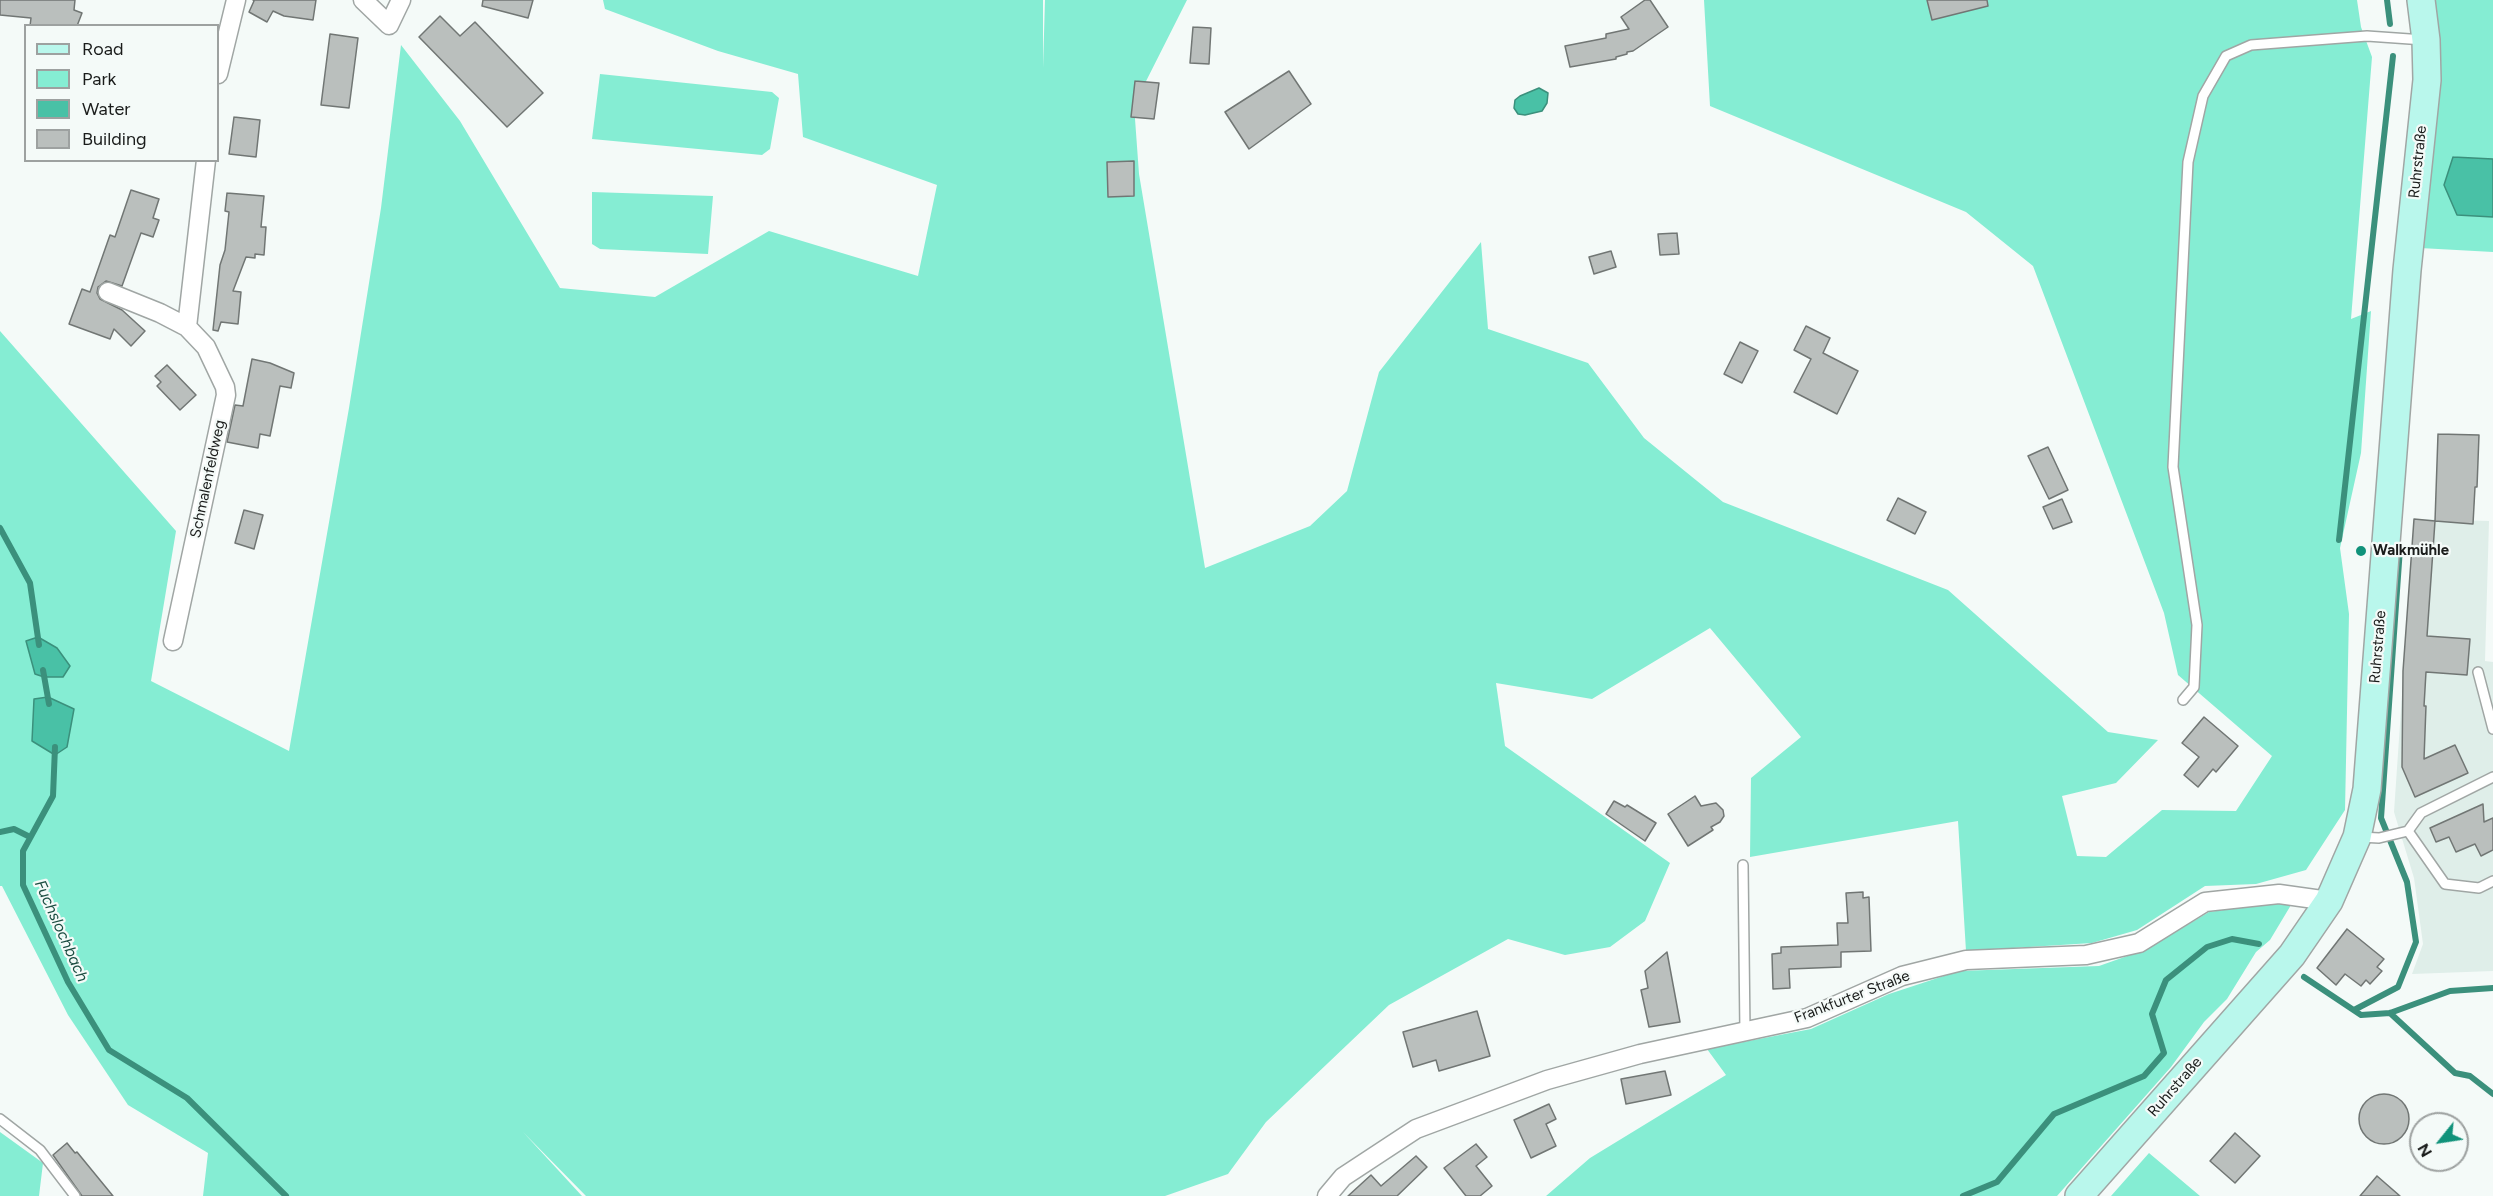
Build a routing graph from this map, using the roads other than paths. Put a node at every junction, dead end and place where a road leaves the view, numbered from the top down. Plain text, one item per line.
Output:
1 (236, 0) edge
2 (363, 0) edge
3 (400, 0) edge
4 (2421, 0) edge
5 (2426, 40) junction
6 (219, 70) edge
7 (206, 162) edge
8 (108, 292) dead end
9 (187, 327) junction
10 (173, 641) dead end
11 (2478, 672) dead end
12 (2183, 700) dead end
13 (2493, 729) edge
14 (2493, 777) edge
15 (2408, 831) junction
16 (2368, 837) junction
17 (1743, 865) dead end
18 (2493, 881) edge
19 (2329, 901) junction
20 (1745, 1032) junction
21 (0, 1119) edge
22 (75, 1196) edge
23 (1327, 1196) edge
24 (2079, 1196) edge

1 - 6 street
2 - 3 street
4 - 5 main road, Ruhrstraße
5 - 12 lane
5 - 16 main road, Ruhrstraße
7 - 9 street
8 - 9 street, Schmalenfeldweg
9 - 10 street, Schmalenfeldweg
11 - 13 lane
14 - 15 lane
15 - 16 lane
15 - 18 lane
16 - 19 main road, Ruhrstraße
17 - 20 lane
19 - 20 street, Frankfurter Straße
19 - 24 main road, Ruhrstraße
20 - 23 street, Frankfurter Straße
21 - 22 lane

